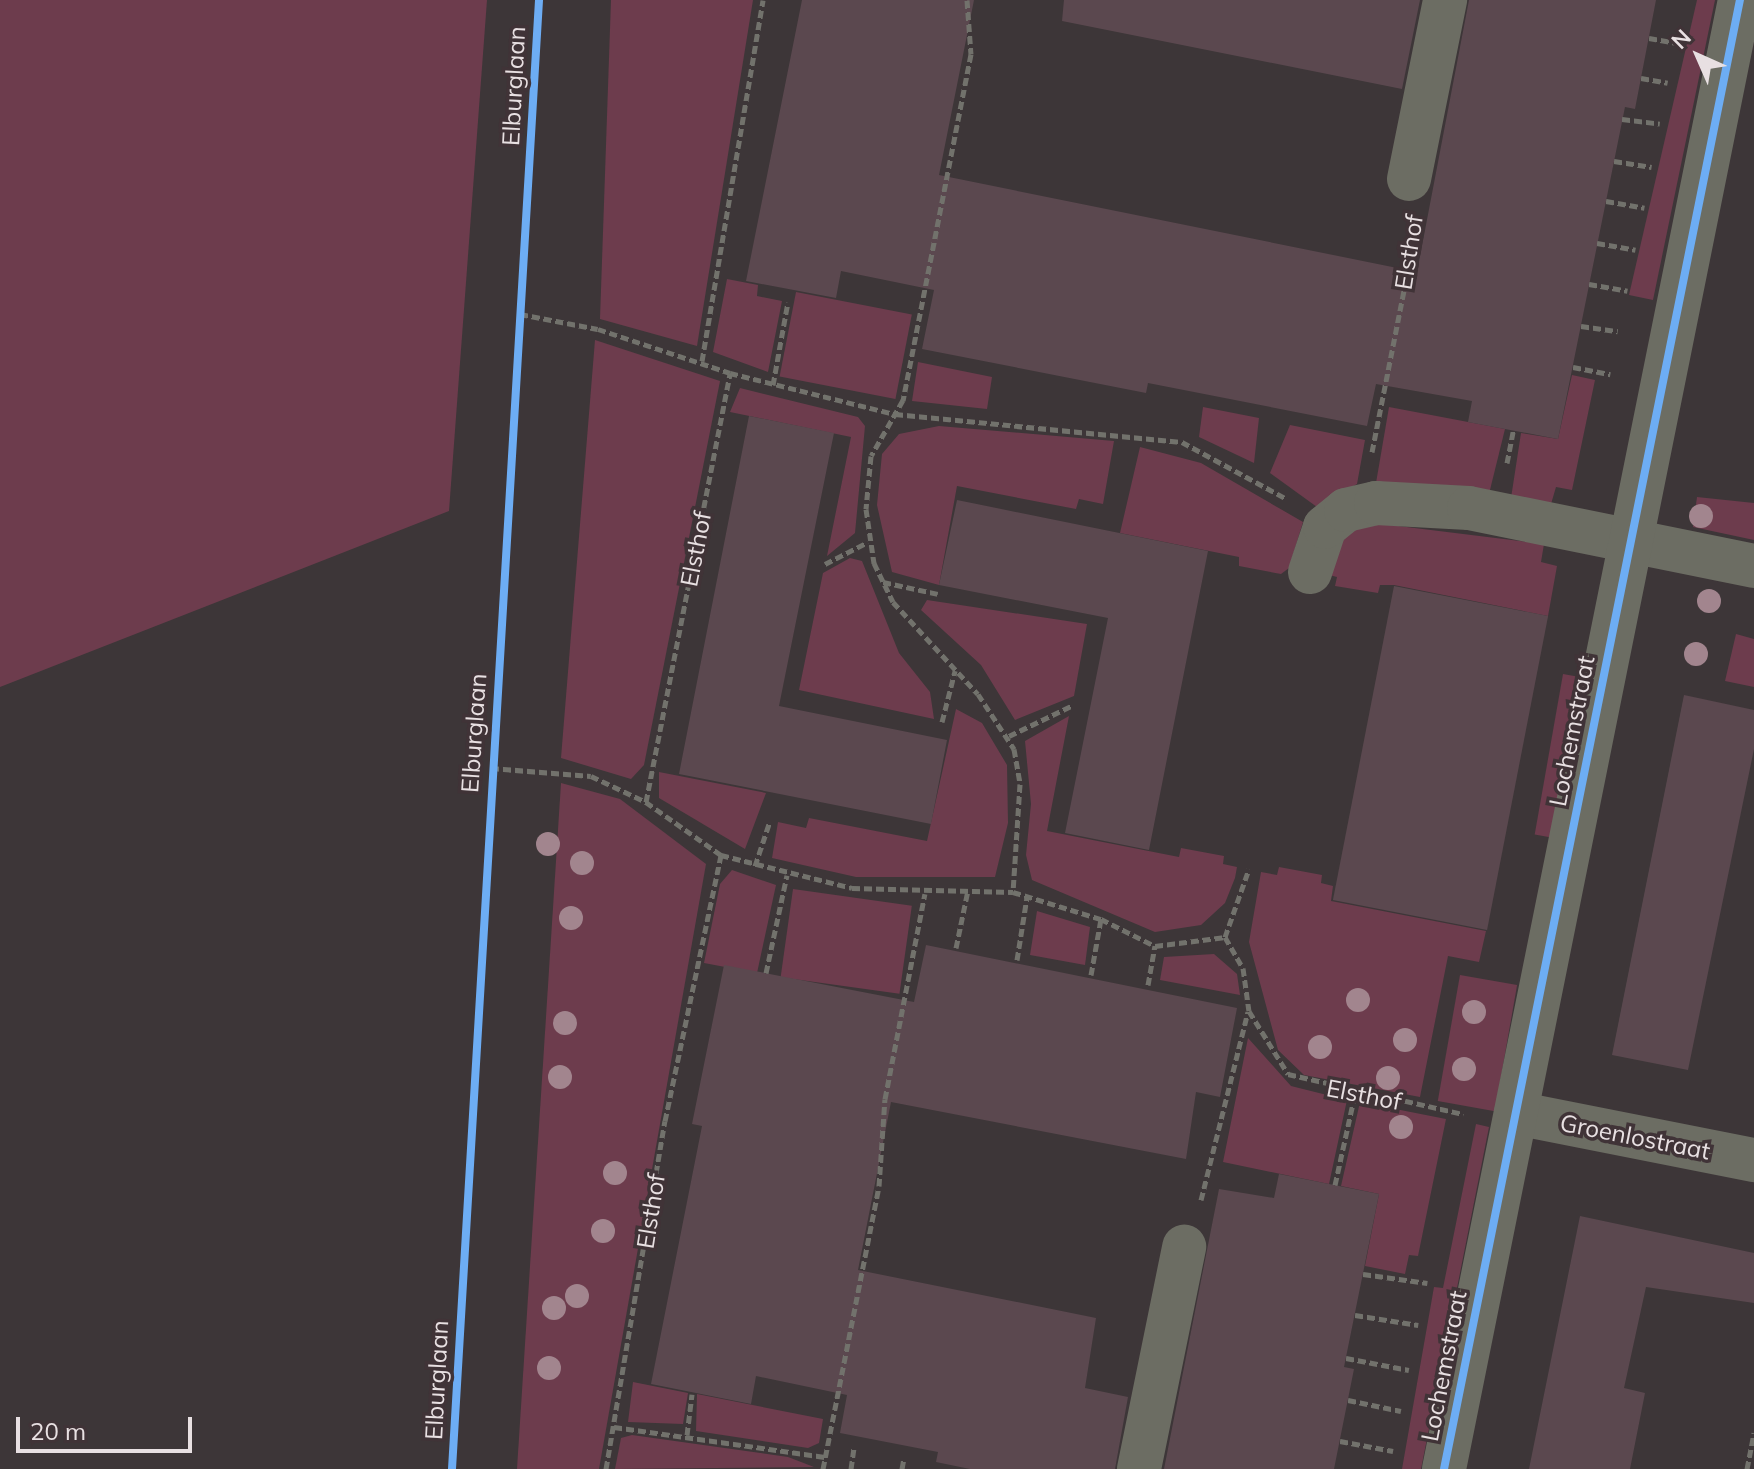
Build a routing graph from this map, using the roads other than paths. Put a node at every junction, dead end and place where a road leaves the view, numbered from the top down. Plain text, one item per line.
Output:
1 (1445, 0) edge
2 (1740, 0) edge
3 (1409, 179) road end
4 (1631, 541) junction
5 (1754, 566) edge
6 (1310, 572) dead end
7 (1516, 1113) junction
8 (1754, 1160) edge
9 (1184, 1247) road end
10 (1139, 1469) edge
11 (1444, 1469) edge

1 - 3 street, Elsthof
2 - 4 street, Lochemstraat
4 - 5 street
4 - 6 street
4 - 7 street, Lochemstraat
7 - 8 street, Groenlostraat
7 - 11 street, Lochemstraat
9 - 10 street

